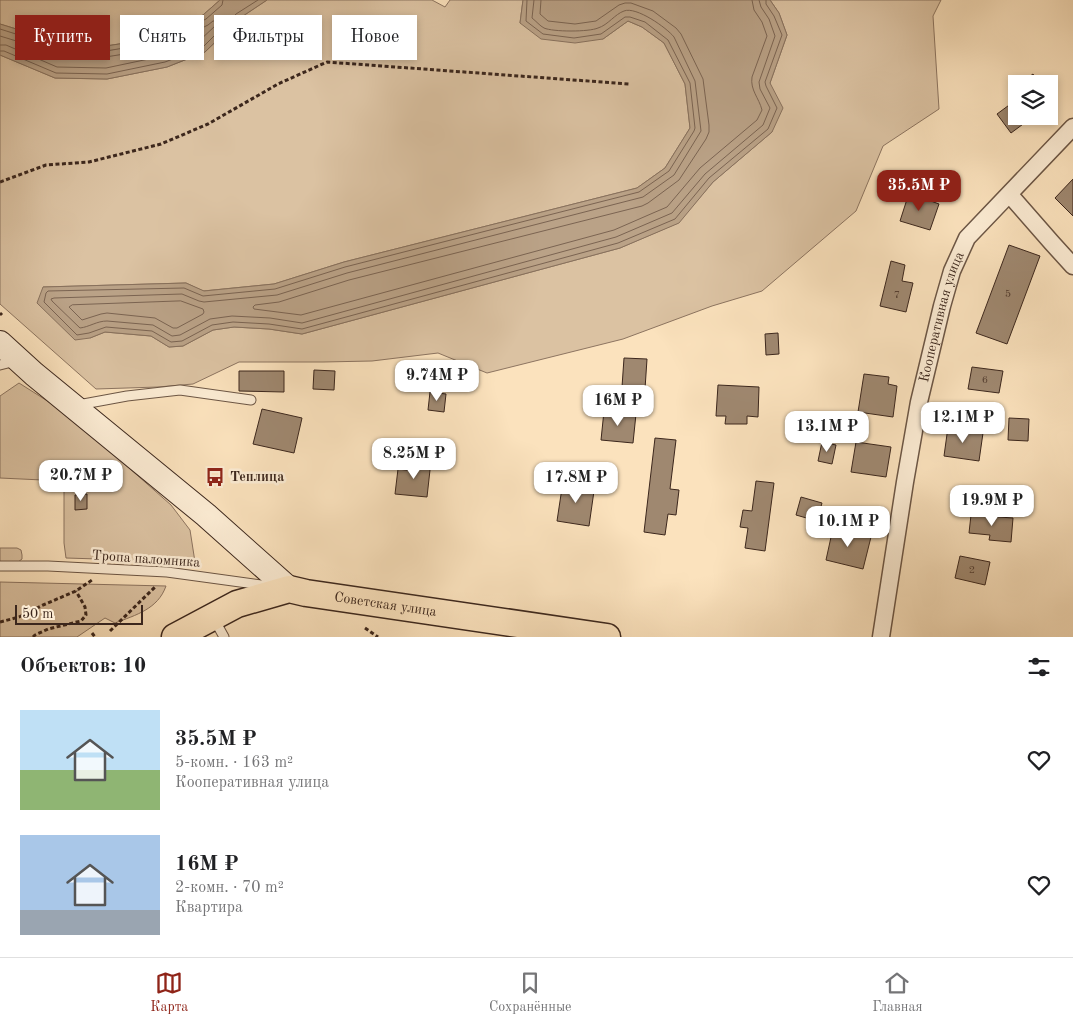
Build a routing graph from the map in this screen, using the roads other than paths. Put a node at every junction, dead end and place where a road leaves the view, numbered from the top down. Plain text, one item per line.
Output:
1 (1073, 127) edge
2 (1010, 195) junction
3 (1073, 266) edge
4 (5, 354) edge
5 (251, 400) dead end
6 (73, 406) junction
7 (0, 566) edge
8 (289, 589) junction
9 (219, 627) edge
10 (175, 637) edge
11 (607, 637) edge
12 (881, 637) edge

1 - 2 street, Кооперативная улица
2 - 3 street
2 - 12 street, Кооперативная улица
4 - 6 main road
5 - 6 lane
6 - 8 main road
7 - 8 lane, Тропа паломника
8 - 9 main road, Советская улица
8 - 11 main road, Советская улица
9 - 10 main road, Советская улица

